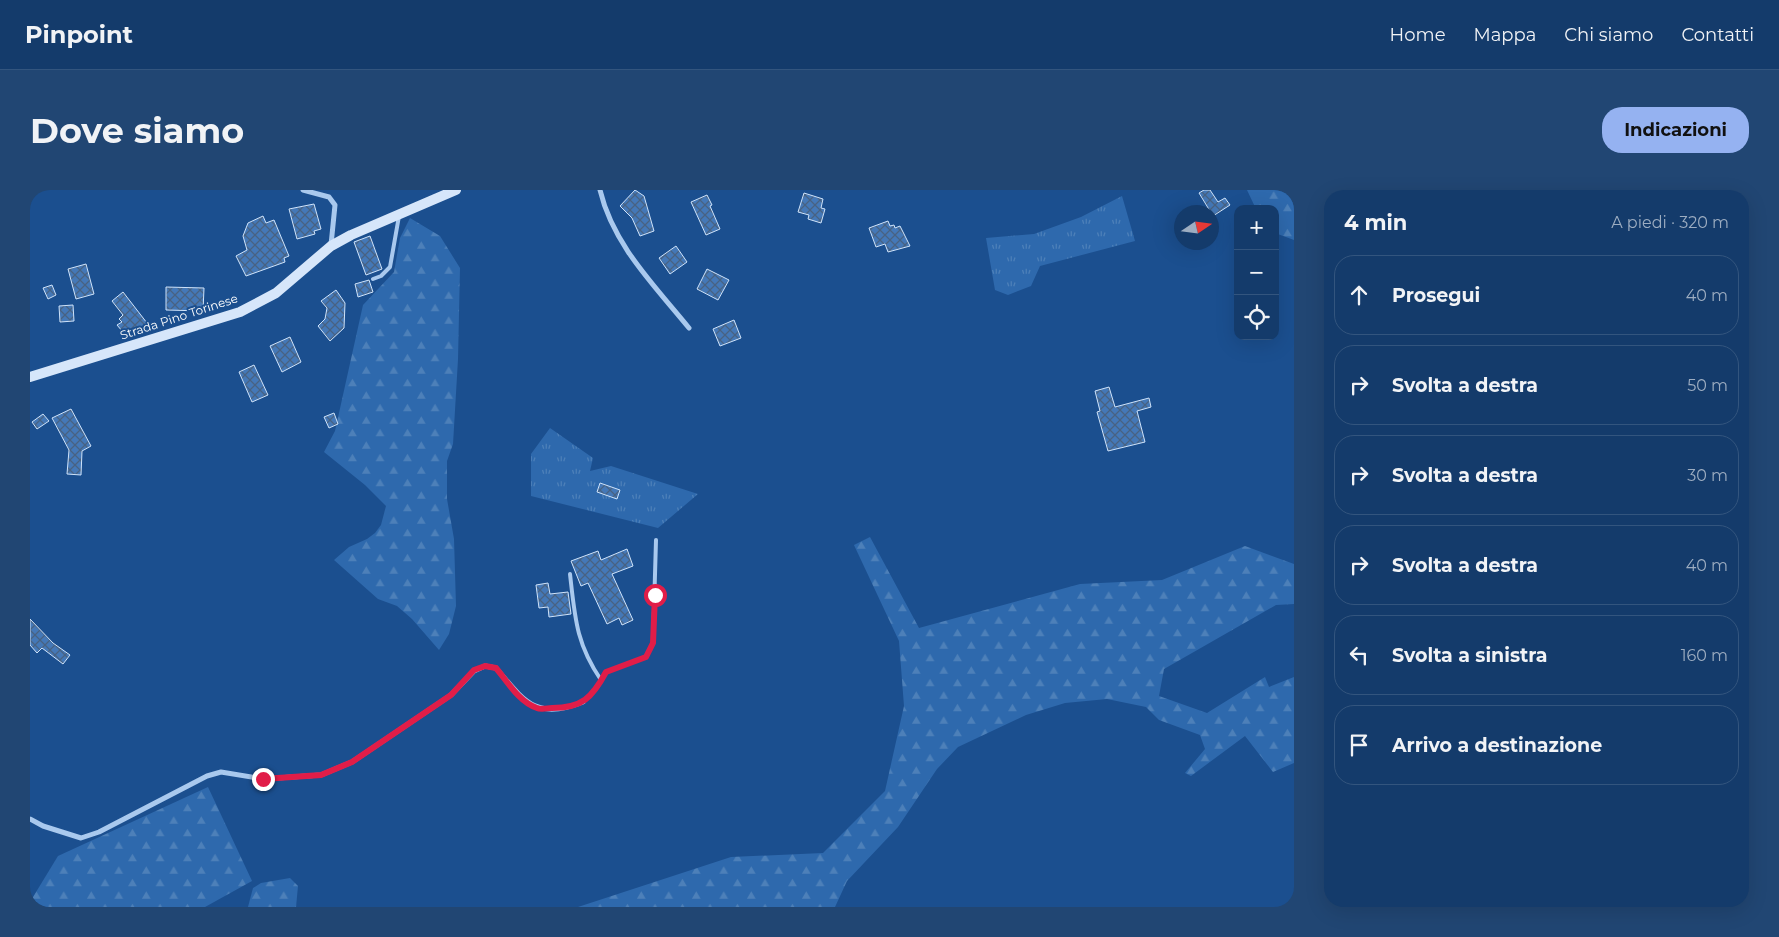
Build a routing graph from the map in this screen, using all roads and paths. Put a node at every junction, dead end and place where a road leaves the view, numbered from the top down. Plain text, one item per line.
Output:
1 (303, 190) edge
2 (456, 190) edge
3 (600, 190) edge
4 (399, 216) junction
5 (331, 246) junction
6 (373, 280) dead end
7 (689, 328) dead end
8 (30, 377) edge
9 (656, 540) dead end
10 (570, 574) dead end
11 (601, 680) junction
12 (583, 702) joint
13 (30, 818) edge

1 - 5 street
2 - 4 street, Strada Pino Torinese
3 - 7 street
4 - 5 street, Strada Pino Torinese
4 - 6 lane
5 - 8 street, Strada Pino Torinese
9 - 11 lane
10 - 11 lane
11 - 12 lane
12 - 13 street

